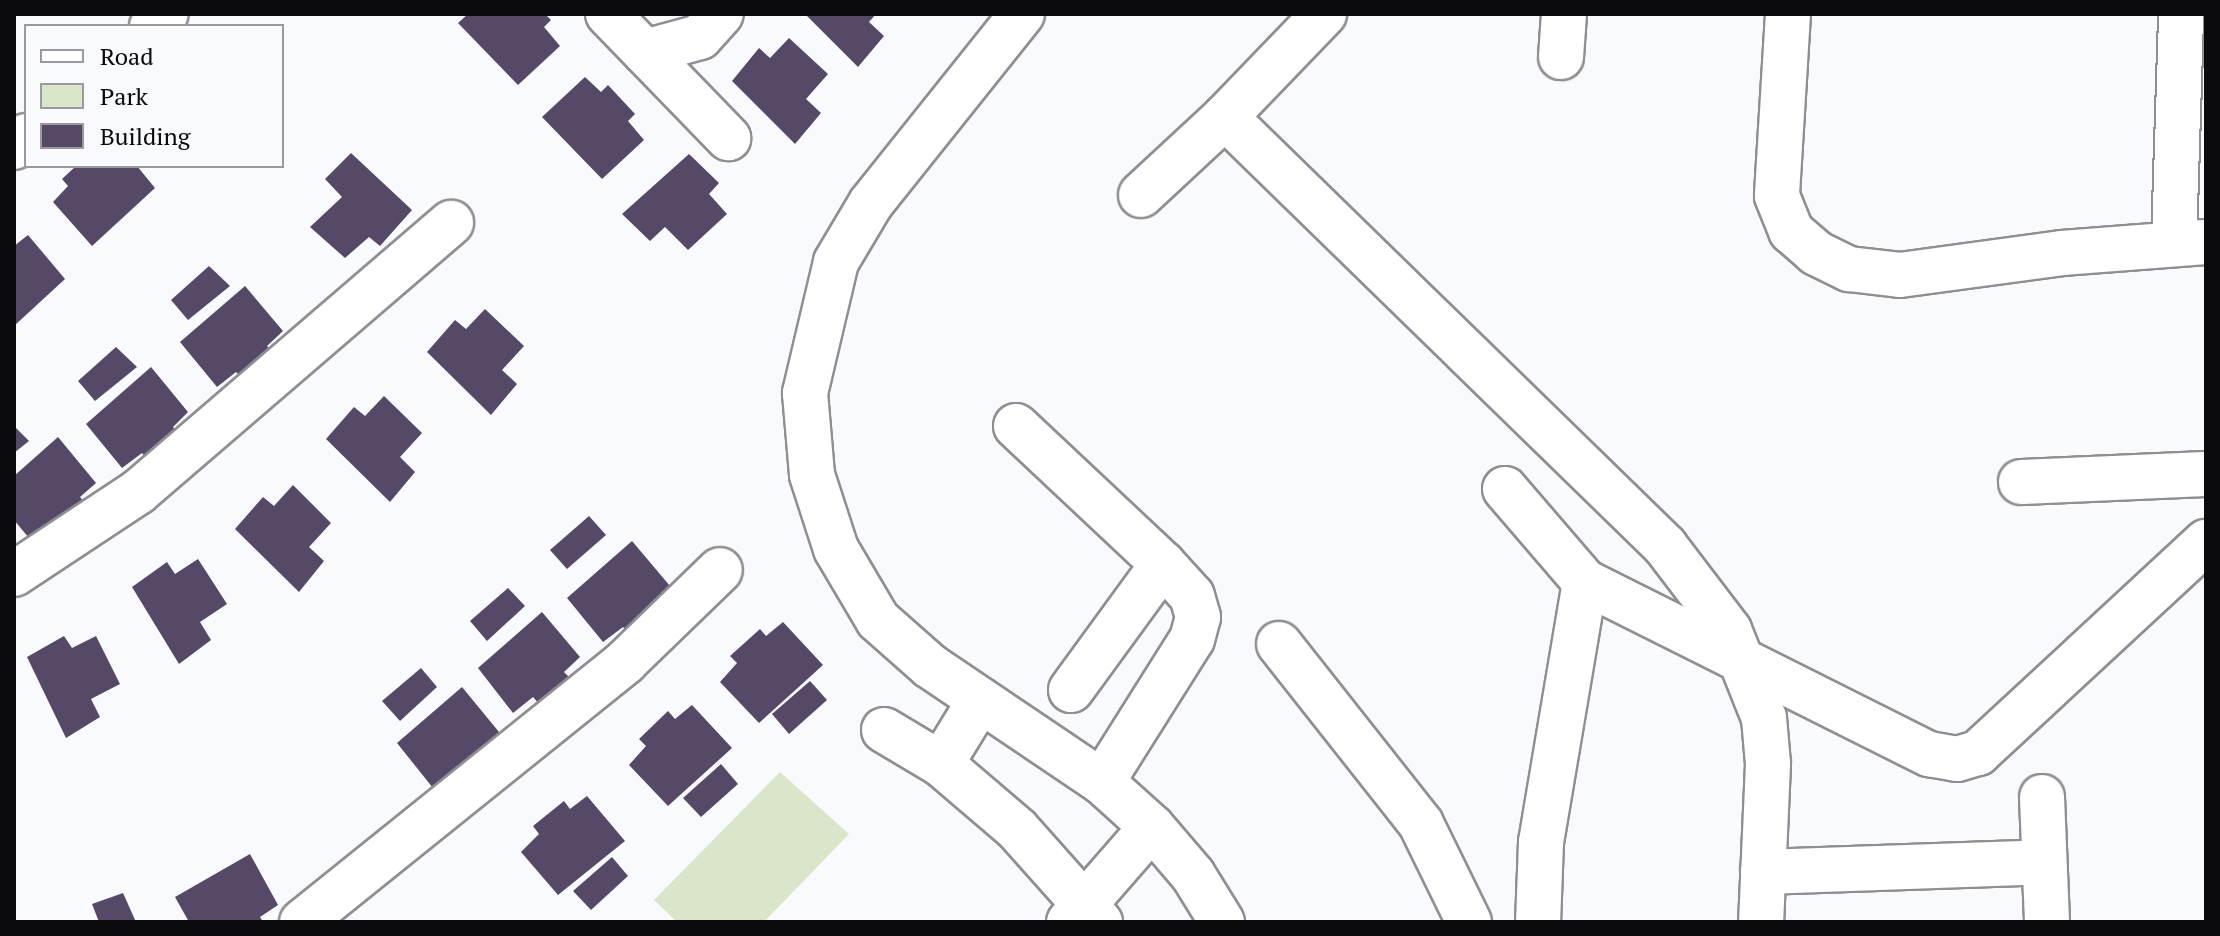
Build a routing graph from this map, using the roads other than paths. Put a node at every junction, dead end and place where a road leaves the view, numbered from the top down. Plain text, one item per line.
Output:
1 (608, 14) edge
2 (721, 14) edge
3 (1022, 14) edge
4 (1324, 14) edge
5 (1564, 14) edge
6 (1788, 14) edge
7 (2181, 14) edge
8 (645, 52) junction
9 (1561, 57) dead end
10 (1225, 117) junction
11 (728, 138) dead end
12 (1141, 195) dead end
13 (451, 223) dead end
14 (2190, 241) edge
15 (1016, 426) dead end
16 (2206, 474) edge
17 (2021, 482) dead end
18 (1505, 489) dead end
19 (2206, 542) edge
20 (1163, 564) junction
21 (720, 570) dead end
22 (14, 574) edge
23 (1585, 582) junction
24 (1279, 644) dead end
25 (1742, 659) junction
26 (1071, 690) dead end
27 (980, 700) junction
28 (884, 730) dead end
29 (941, 764) junction
30 (1102, 782) junction
31 (2042, 797) dead end
32 (1152, 827) junction
33 (2044, 862) junction
34 (1763, 872) junction
35 (1085, 915) edge
36 (302, 922) edge
37 (1222, 922) edge
38 (1469, 922) edge
39 (1538, 922) edge
40 (1761, 922) edge
41 (2047, 922) edge

1 - 8 street
2 - 8 street
3 - 27 street
4 - 10 street
5 - 9 street
6 - 14 street
7 - 14 street
8 - 11 street
10 - 12 street
10 - 25 street
13 - 22 street
15 - 20 street
16 - 17 street
18 - 23 street
19 - 25 street
20 - 26 street
20 - 30 street
21 - 36 street
23 - 25 street
23 - 39 street
24 - 38 street
25 - 34 street
27 - 29 street
27 - 30 street
28 - 29 street
29 - 35 street
30 - 32 street
31 - 33 street
32 - 35 street
32 - 37 street
33 - 34 street
33 - 41 street
34 - 40 street

